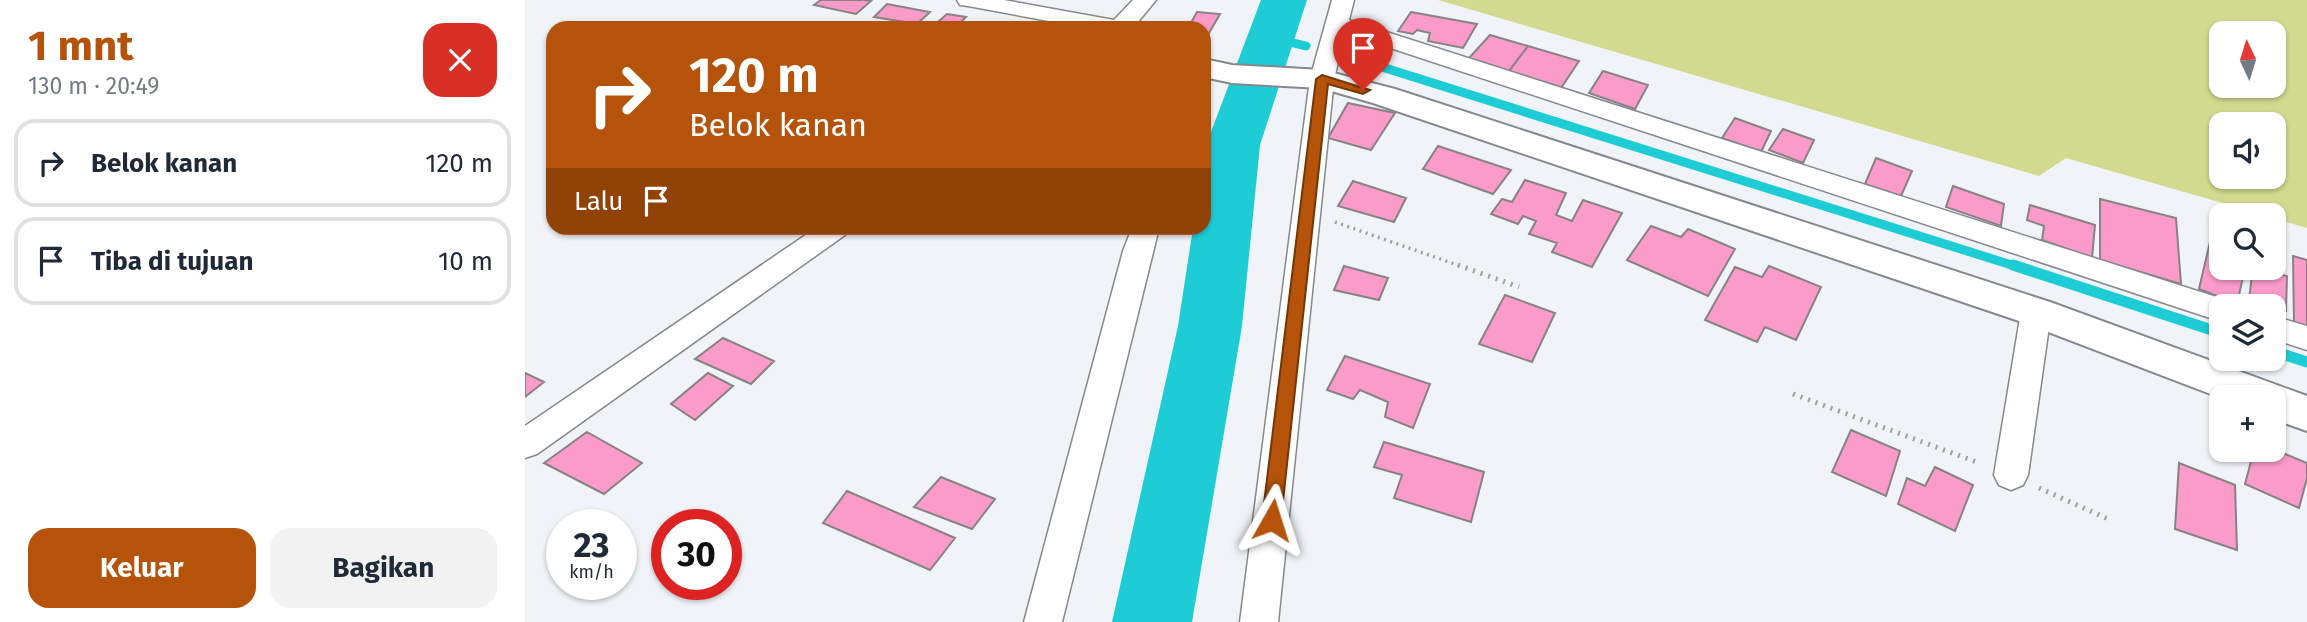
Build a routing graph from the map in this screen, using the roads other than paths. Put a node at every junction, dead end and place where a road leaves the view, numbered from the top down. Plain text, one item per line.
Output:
1 (968, 0) edge
2 (1145, 0) edge
3 (1340, 12) edge
4 (1082, 21) edge
5 (1126, 21) edge
6 (1218, 71) edge
7 (1307, 78) junction
8 (825, 235) edge
9 (1143, 235) edge
10 (2209, 306) edge
11 (2036, 312) junction
12 (2286, 331) edge
13 (2307, 338) edge
14 (2231, 385) edge
15 (2286, 406) edge
16 (2307, 414) edge
17 (525, 444) edge
18 (2011, 475) road end
19 (1043, 622) edge
20 (1259, 622) edge

1 - 4 street
2 - 5 street
3 - 7 street
3 - 10 street
6 - 7 street
7 - 11 street
7 - 20 street
8 - 17 street
9 - 19 street
11 - 14 street
11 - 18 street
12 - 13 street
15 - 16 street

